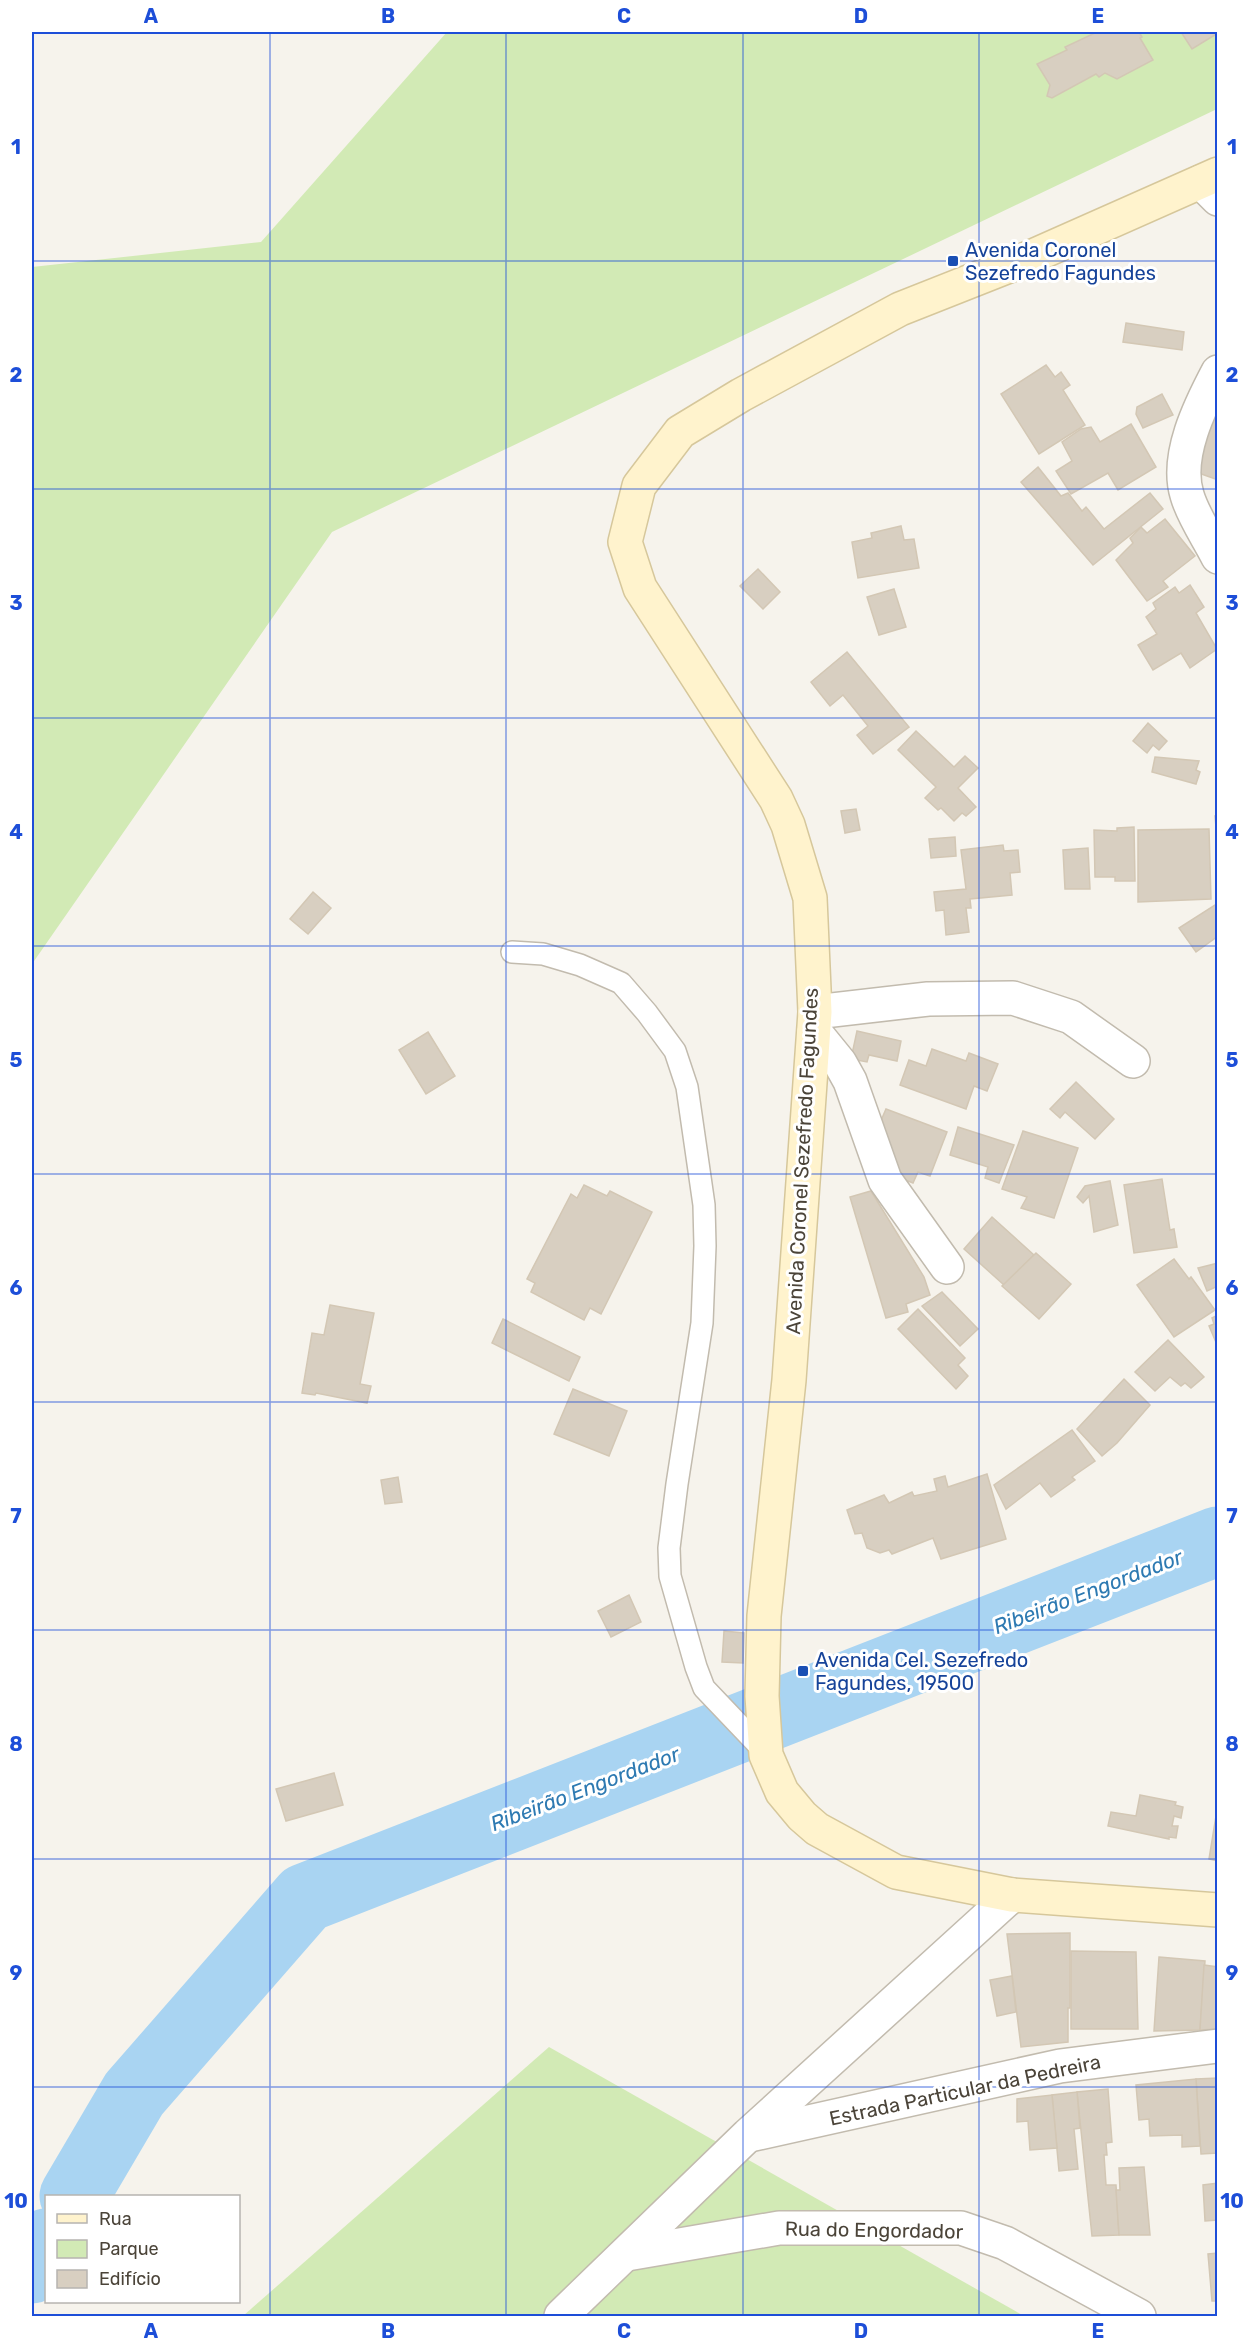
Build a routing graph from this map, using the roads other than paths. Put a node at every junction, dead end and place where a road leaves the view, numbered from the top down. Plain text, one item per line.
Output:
1 (1212, 185) edge
2 (1218, 372) edge
3 (1218, 557) edge
4 (512, 952) dead end
5 (814, 1021) junction
6 (1133, 1061) dead end
7 (947, 1268) dead end
8 (765, 1752) junction
9 (1012, 1895) junction
10 (1218, 1910) edge
11 (1218, 2046) edge
12 (748, 2135) junction
13 (627, 2254) junction
14 (561, 2316) edge
15 (1139, 2316) edge

1 - 5 main road, Avenida Coronel Sezefredo Fagundes
2 - 3 street
4 - 8 lane
5 - 6 street
5 - 7 street
5 - 8 main road, Avenida Coronel Sezefredo Fagundes
8 - 9 main road, Avenida Coronel Sezefredo Fagundes
9 - 10 main road, Avenida Coronel Sezefredo Fagundes
9 - 12 street
11 - 12 street, Estrada Particular da Pedreira
12 - 13 street
13 - 14 street
13 - 15 street, Rua do Engordador

